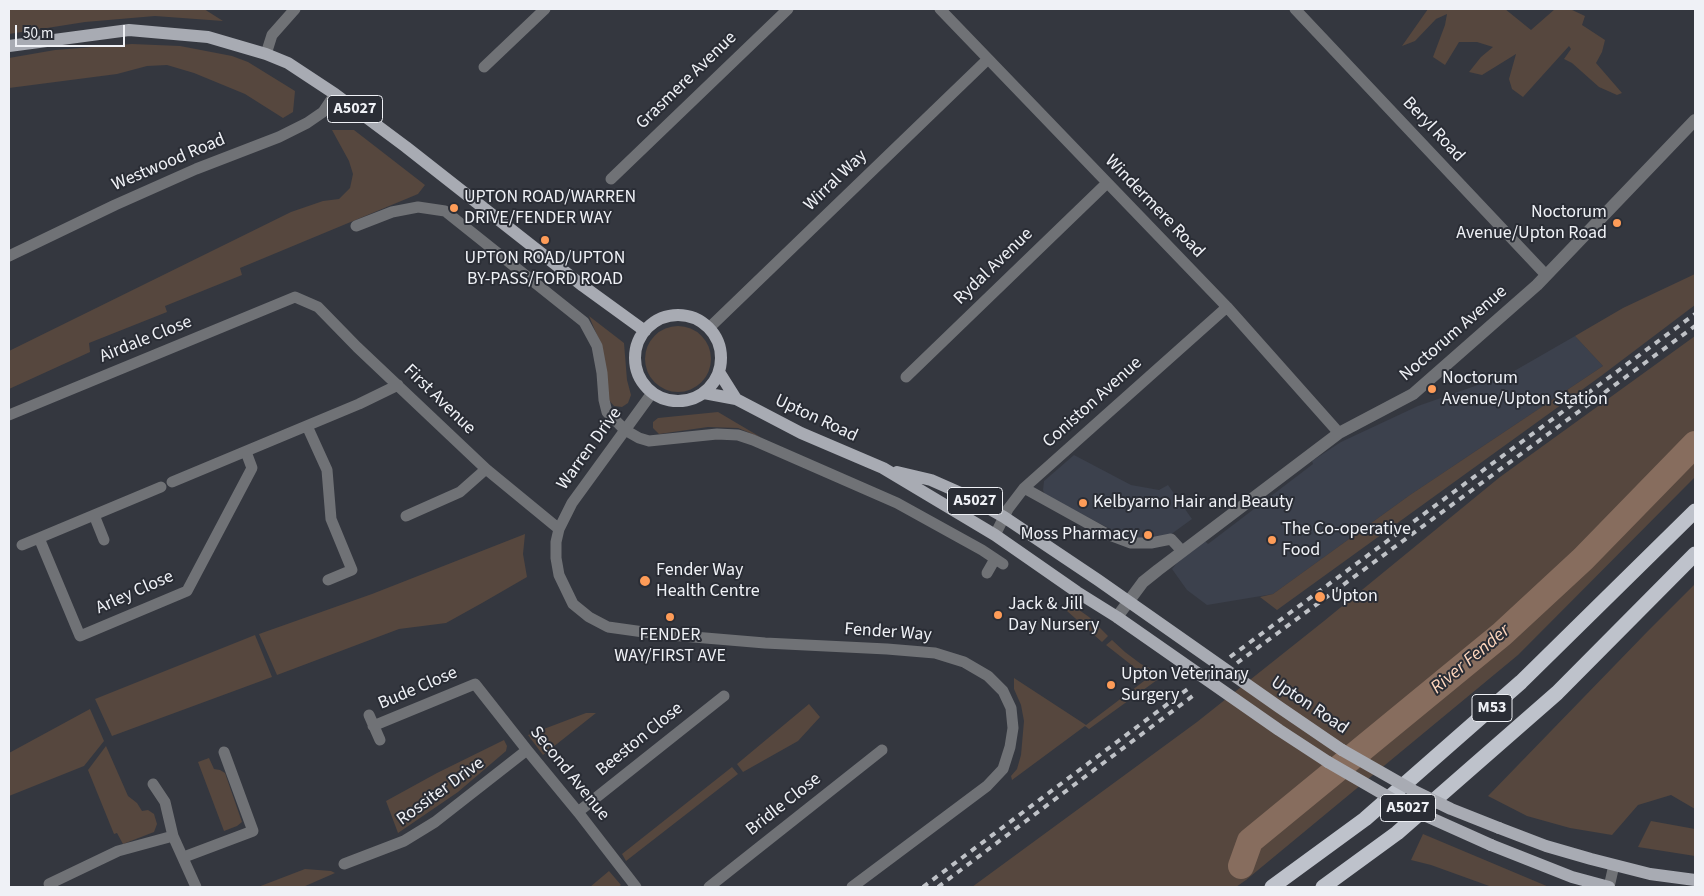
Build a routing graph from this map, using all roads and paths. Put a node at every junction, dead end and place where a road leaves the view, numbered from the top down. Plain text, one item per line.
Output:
1 (295, 9) edge
2 (545, 9) edge
3 (788, 9) edge
4 (940, 9) edge
5 (1295, 9) edge
6 (9, 46) edge
7 (266, 54) junction
8 (988, 59) junction
9 (484, 67) dead end
10 (334, 94) junction
11 (1695, 120) edge
12 (610, 179) dead end
13 (1107, 183) junction
14 (356, 226) dead end
15 (9, 256) edge
16 (1546, 275) junction
17 (295, 297) joint
18 (1227, 307) junction
19 (709, 328) junction
20 (645, 331) junction
21 (719, 372) junction
22 (906, 377) dead end
23 (398, 385) junction
24 (652, 392) junction
25 (704, 392) junction
26 (736, 399) junction
27 (9, 415) edge
28 (307, 426) junction
29 (625, 430) junction
30 (1340, 433) junction
31 (246, 452) junction
32 (882, 468) junction
33 (486, 469) junction
34 (172, 482) dead end
35 (161, 487) dead end
36 (1024, 488) junction
37 (1695, 511) edge
38 (94, 515) junction
39 (406, 516) dead end
40 (1004, 517) junction
41 (559, 529) junction
42 (995, 535) junction
43 (39, 538) junction
44 (104, 540) dead end
45 (22, 545) dead end
46 (1182, 551) junction
47 (1695, 554) edge
48 (987, 573) dead end
49 (328, 580) dead end
50 (1128, 601) junction
51 (1117, 617) junction
52 (475, 684) joint
53 (724, 696) dead end
54 (369, 714) dead end
55 (374, 726) junction
56 (380, 740) dead end
57 (527, 750) junction
58 (882, 750) dead end
59 (224, 752) dead end
60 (153, 784) dead end
61 (578, 812) junction
62 (173, 836) junction
63 (184, 857) junction
64 (344, 864) dead end
65 (1614, 865) junction
66 (1695, 880) edge
67 (49, 884) dead end
68 (196, 887) edge
69 (636, 887) edge
70 (708, 887) edge
71 (852, 887) edge
72 (1272, 887) edge
73 (1323, 887) edge
74 (1609, 887) edge

1 - 7 street
2 - 9 street
3 - 12 street, Grasmere Avenue
4 - 8 street, Windermere Road
5 - 16 street, Beryl Road
6 - 7 main road, A5027
7 - 10 main road, A5027
8 - 13 street, Windermere Road
8 - 19 street, Wirral Way
10 - 15 street, Westwood Road
10 - 20 main road, A5027
11 - 16 street, Noctorum Avenue
13 - 18 street, Windermere Road
13 - 22 street, Rydal Avenue
14 - 29 street
16 - 30 street, Noctorum Avenue
17 - 23 street, First Avenue
17 - 27 street, Airdale Close
18 - 30 street, Windermere Road
18 - 36 street, Coniston Avenue
19 - 20 main road
19 - 21 main road
20 - 24 main road
21 - 25 main road
21 - 26 main road
23 - 28 street
23 - 33 street, First Avenue
24 - 25 main road
24 - 29 street, Warren Drive
25 - 26 main road, Upton Road / A5027
26 - 32 main road, Upton Road / A5027
28 - 31 street
28 - 49 street
29 - 41 street, Warren Drive
29 - 48 street
30 - 46 street, Noctorum Avenue
31 - 34 street
31 - 43 street, Arley Close
32 - 40 main road, Upton Road / A5027
32 - 42 main road, Upton Road / A5027
33 - 39 street
33 - 41 street, First Avenue
35 - 38 street
36 - 40 street, Coniston Avenue
36 - 46 street
37 - 72 highway, M53
38 - 43 street
38 - 44 street
40 - 42 street, Coniston Avenue
40 - 50 main road, Upton Road / A5027
41 - 71 street, Fender Way
42 - 51 main road, Upton Road / A5027
43 - 45 street
46 - 50 street, Noctorum Avenue
47 - 73 highway, M53
50 - 51 street, Noctorum Avenue
50 - 65 main road, Upton Road / A5027, bridge
51 - 74 main road, Upton Road / A5027, bridge
52 - 55 street, Bude Close
52 - 57 street, Second Avenue
53 - 61 street, Beeston Close
54 - 55 street, Bude Close
55 - 56 street, Bude Close
57 - 61 street, Second Avenue
57 - 64 street, Rossiter Drive
58 - 70 street, Bridle Close
59 - 63 street
60 - 62 street
61 - 69 street, Second Avenue
62 - 63 street
62 - 67 street
63 - 68 street
65 - 66 main road, Upton Road / A5027
65 - 74 street

